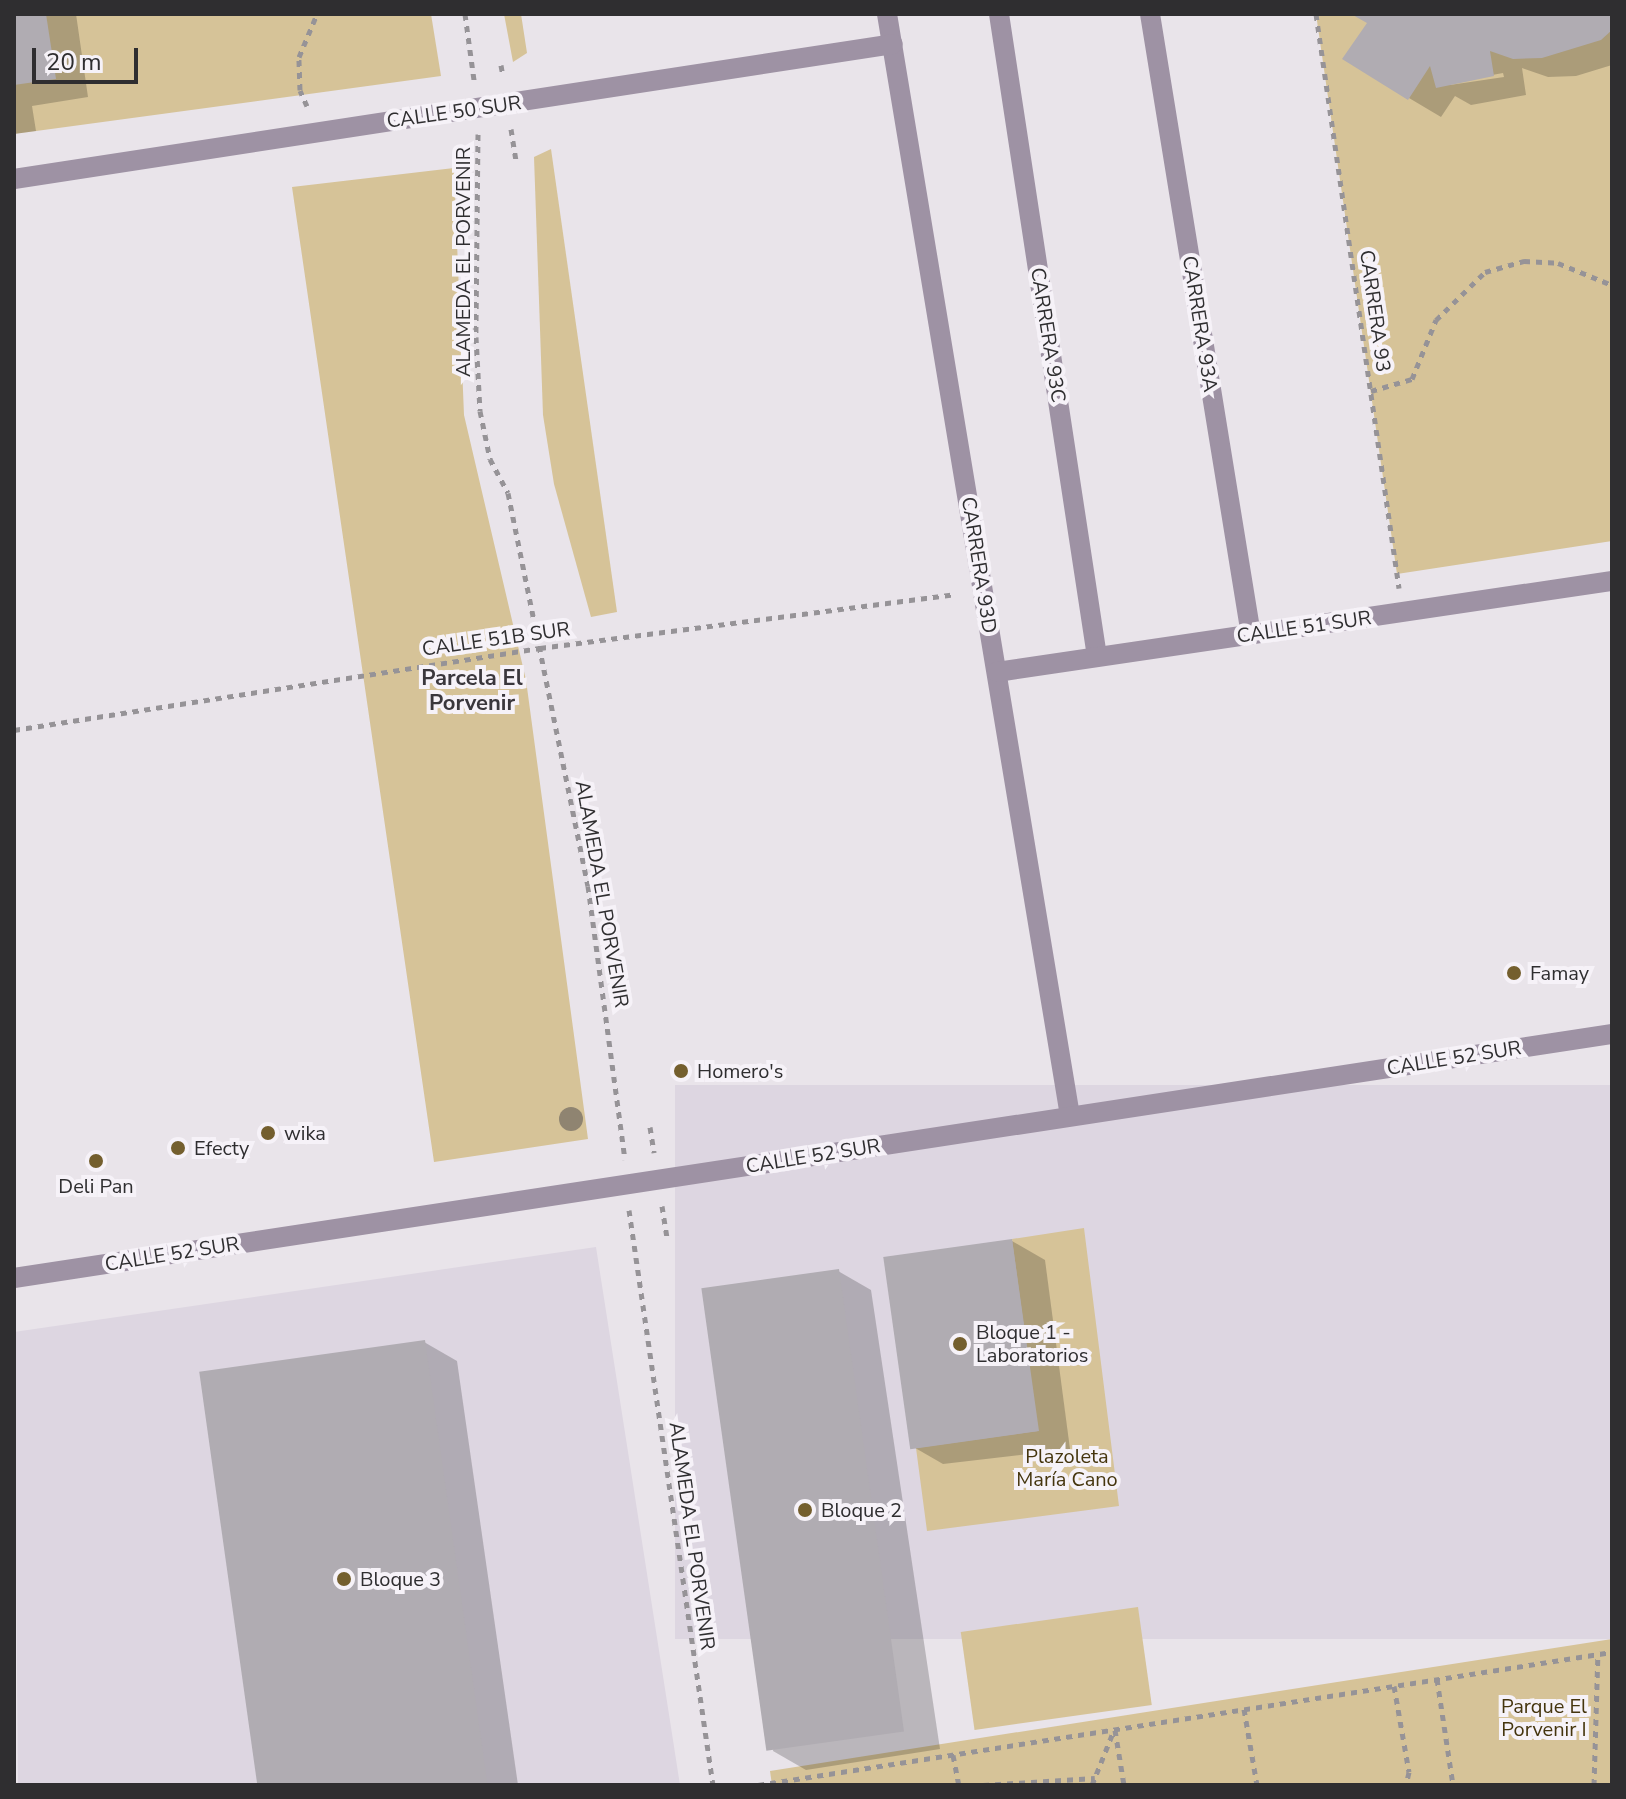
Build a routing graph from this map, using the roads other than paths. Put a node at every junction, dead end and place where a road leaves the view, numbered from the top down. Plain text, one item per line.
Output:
1 (887, 14) edge
2 (999, 14) edge
3 (1150, 14) edge
4 (893, 44) junction
5 (14, 179) edge
6 (1612, 581) edge
7 (1251, 635) junction
8 (1097, 657) junction
9 (997, 672) junction
10 (1612, 1034) edge
11 (1070, 1116) junction
12 (14, 1278) edge

1 - 4 street, CARRERA 93D
2 - 8 street, CARRERA 93C
3 - 7 street, CARRERA 93A
4 - 5 street, CALLE 50 SUR
4 - 9 street, CARRERA 93D
6 - 7 street, CALLE 51 SUR
7 - 8 street, CALLE 51 SUR
8 - 9 street, CALLE 51 SUR
9 - 11 street, CARRERA 93D
10 - 11 street, CALLE 52 SUR
11 - 12 street, CALLE 52 SUR

